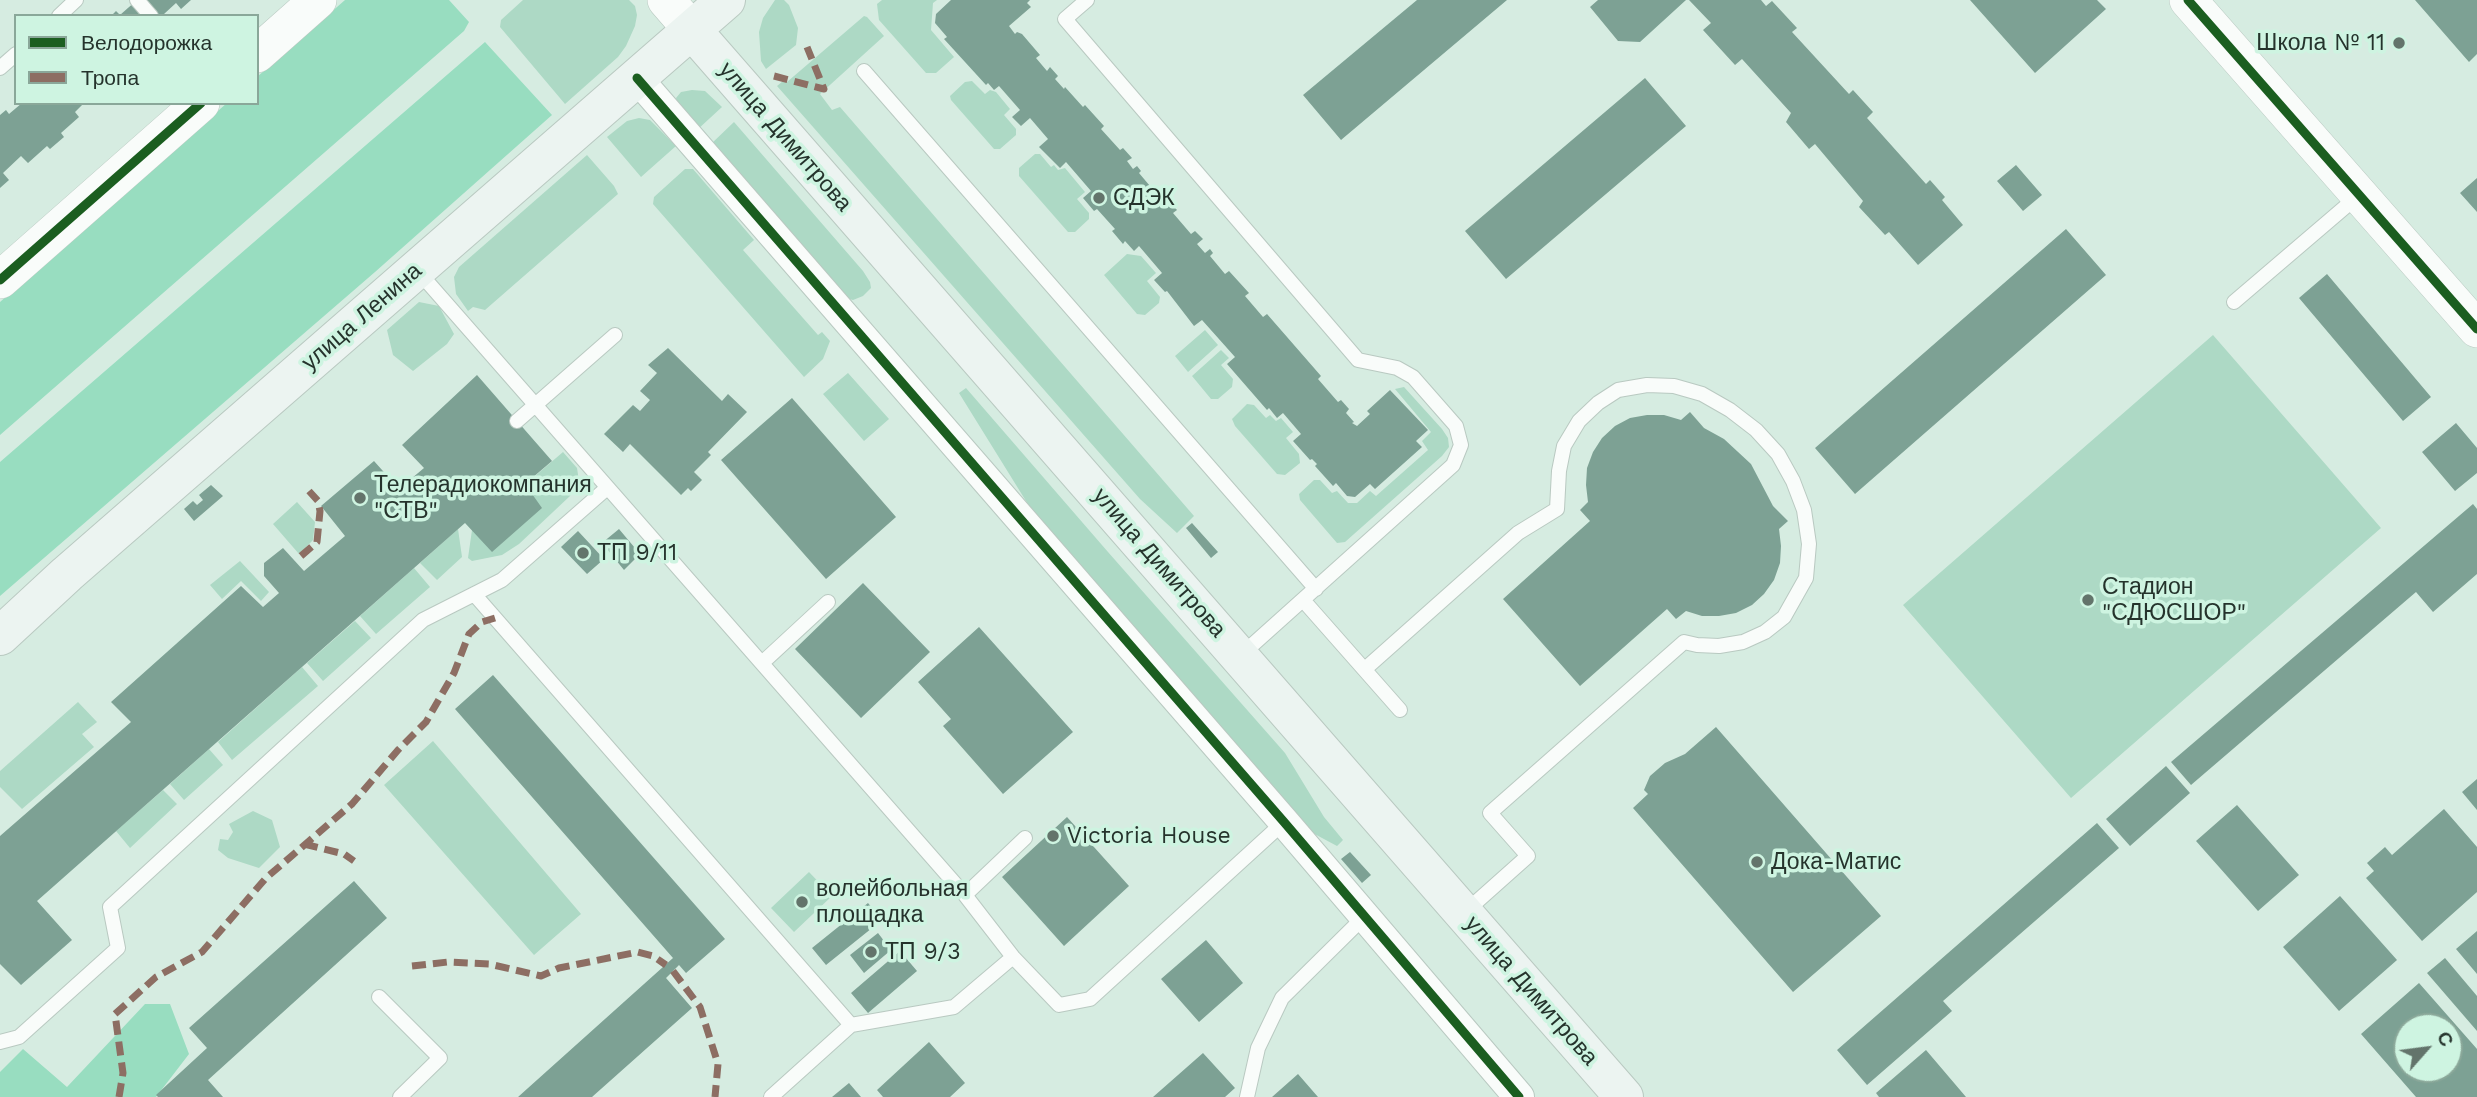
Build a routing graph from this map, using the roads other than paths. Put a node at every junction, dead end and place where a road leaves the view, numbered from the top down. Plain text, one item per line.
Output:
1 (76, 0) edge
2 (137, 0) edge
3 (318, 0) edge
4 (666, 0) edge
5 (726, 0) edge
6 (1087, 0) edge
7 (2188, 0) edge
8 (60, 14) edge
9 (149, 14) edge
10 (692, 30) junction
11 (259, 52) edge
12 (14, 56) edge
13 (0, 68) edge
14 (864, 71) dead end
15 (637, 78) junction
16 (199, 105) edge
17 (2359, 195) junction
18 (416, 269) junction
19 (0, 280) edge
20 (2234, 302) dead end
21 (2477, 329) edge
22 (615, 335) dead end
23 (536, 404) junction
24 (517, 421) dead end
25 (607, 488) junction
26 (1316, 589) junction
27 (474, 594) junction
28 (1303, 600) junction
29 (828, 602) dead end
30 (0, 636) edge
31 (1240, 656) junction
32 (762, 663) junction
33 (1365, 669) junction
34 (1400, 710) dead end
35 (1284, 822) junction
36 (1025, 838) dead end
37 (965, 895) junction
38 (1463, 913) junction
39 (1364, 917) junction
40 (1013, 957) junction
41 (379, 997) dead end
42 (851, 1025) junction
43 (0, 1042) edge
44 (400, 1097) edge
45 (771, 1097) edge
46 (1247, 1097) edge
47 (1519, 1097) edge
48 (1624, 1097) edge

1 - 8 lane
2 - 9 lane
3 - 11 street
4 - 10 street
5 - 10 main road, улица Ленина
6 - 26 lane
7 - 17 street
10 - 15 main road, улица Ленина
10 - 31 main road, улица Димитрова
12 - 13 lane
14 - 26 lane
15 - 18 main road, улица Ленина
15 - 35 street
16 - 19 street
17 - 20 lane
17 - 21 street
18 - 23 lane
18 - 30 main road, улица Ленина
22 - 23 lane
23 - 24 lane
23 - 25 lane
25 - 27 lane
25 - 32 lane
26 - 28 lane
27 - 42 lane
27 - 43 lane
28 - 31 lane
28 - 33 lane
29 - 32 lane
31 - 38 main road, улица Димитрова
32 - 37 lane
33 - 34 lane
33 - 38 lane
35 - 39 street
35 - 40 lane
36 - 37 lane
37 - 40 lane
38 - 48 main road, улица Димитрова
39 - 46 lane
39 - 47 street
40 - 42 lane
41 - 44 lane
42 - 45 lane

